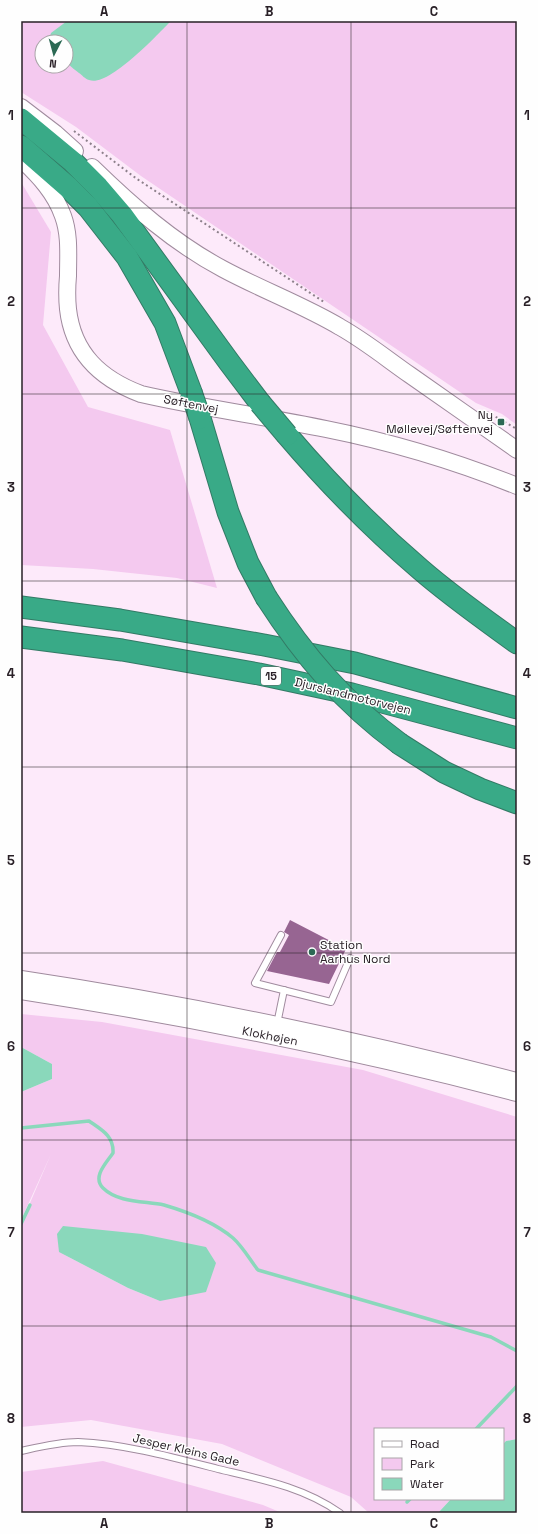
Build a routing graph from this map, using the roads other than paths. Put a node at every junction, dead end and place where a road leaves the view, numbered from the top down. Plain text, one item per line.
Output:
1 (21, 107) edge
2 (21, 119) edge
3 (21, 146) edge
4 (21, 158) edge
5 (517, 450) edge
6 (517, 486) edge
7 (21, 607) edge
8 (21, 636) edge
9 (517, 643) edge
10 (517, 708) edge
11 (517, 738) edge
12 (517, 803) edge
13 (281, 935) dead end
14 (350, 958) dead end
15 (21, 979) edge
16 (284, 990) junction
17 (21, 991) edge
18 (277, 1025) junction
19 (517, 1081) edge
20 (517, 1093) edge
21 (21, 1451) edge
22 (340, 1513) edge

1 - 5 main road
2 - 9 highway, bridge
3 - 12 highway, bridge
4 - 6 main road, Søftenvej
7 - 10 highway
8 - 11 highway, Djurslandmotorvejen / 15
13 - 16 lane
14 - 16 lane
15 - 18 main road, Klokhøjen
16 - 18 lane
17 - 20 main road, Klokhøjen
18 - 19 main road, Klokhøjen
21 - 22 lane, Jesper Kleins Gade

